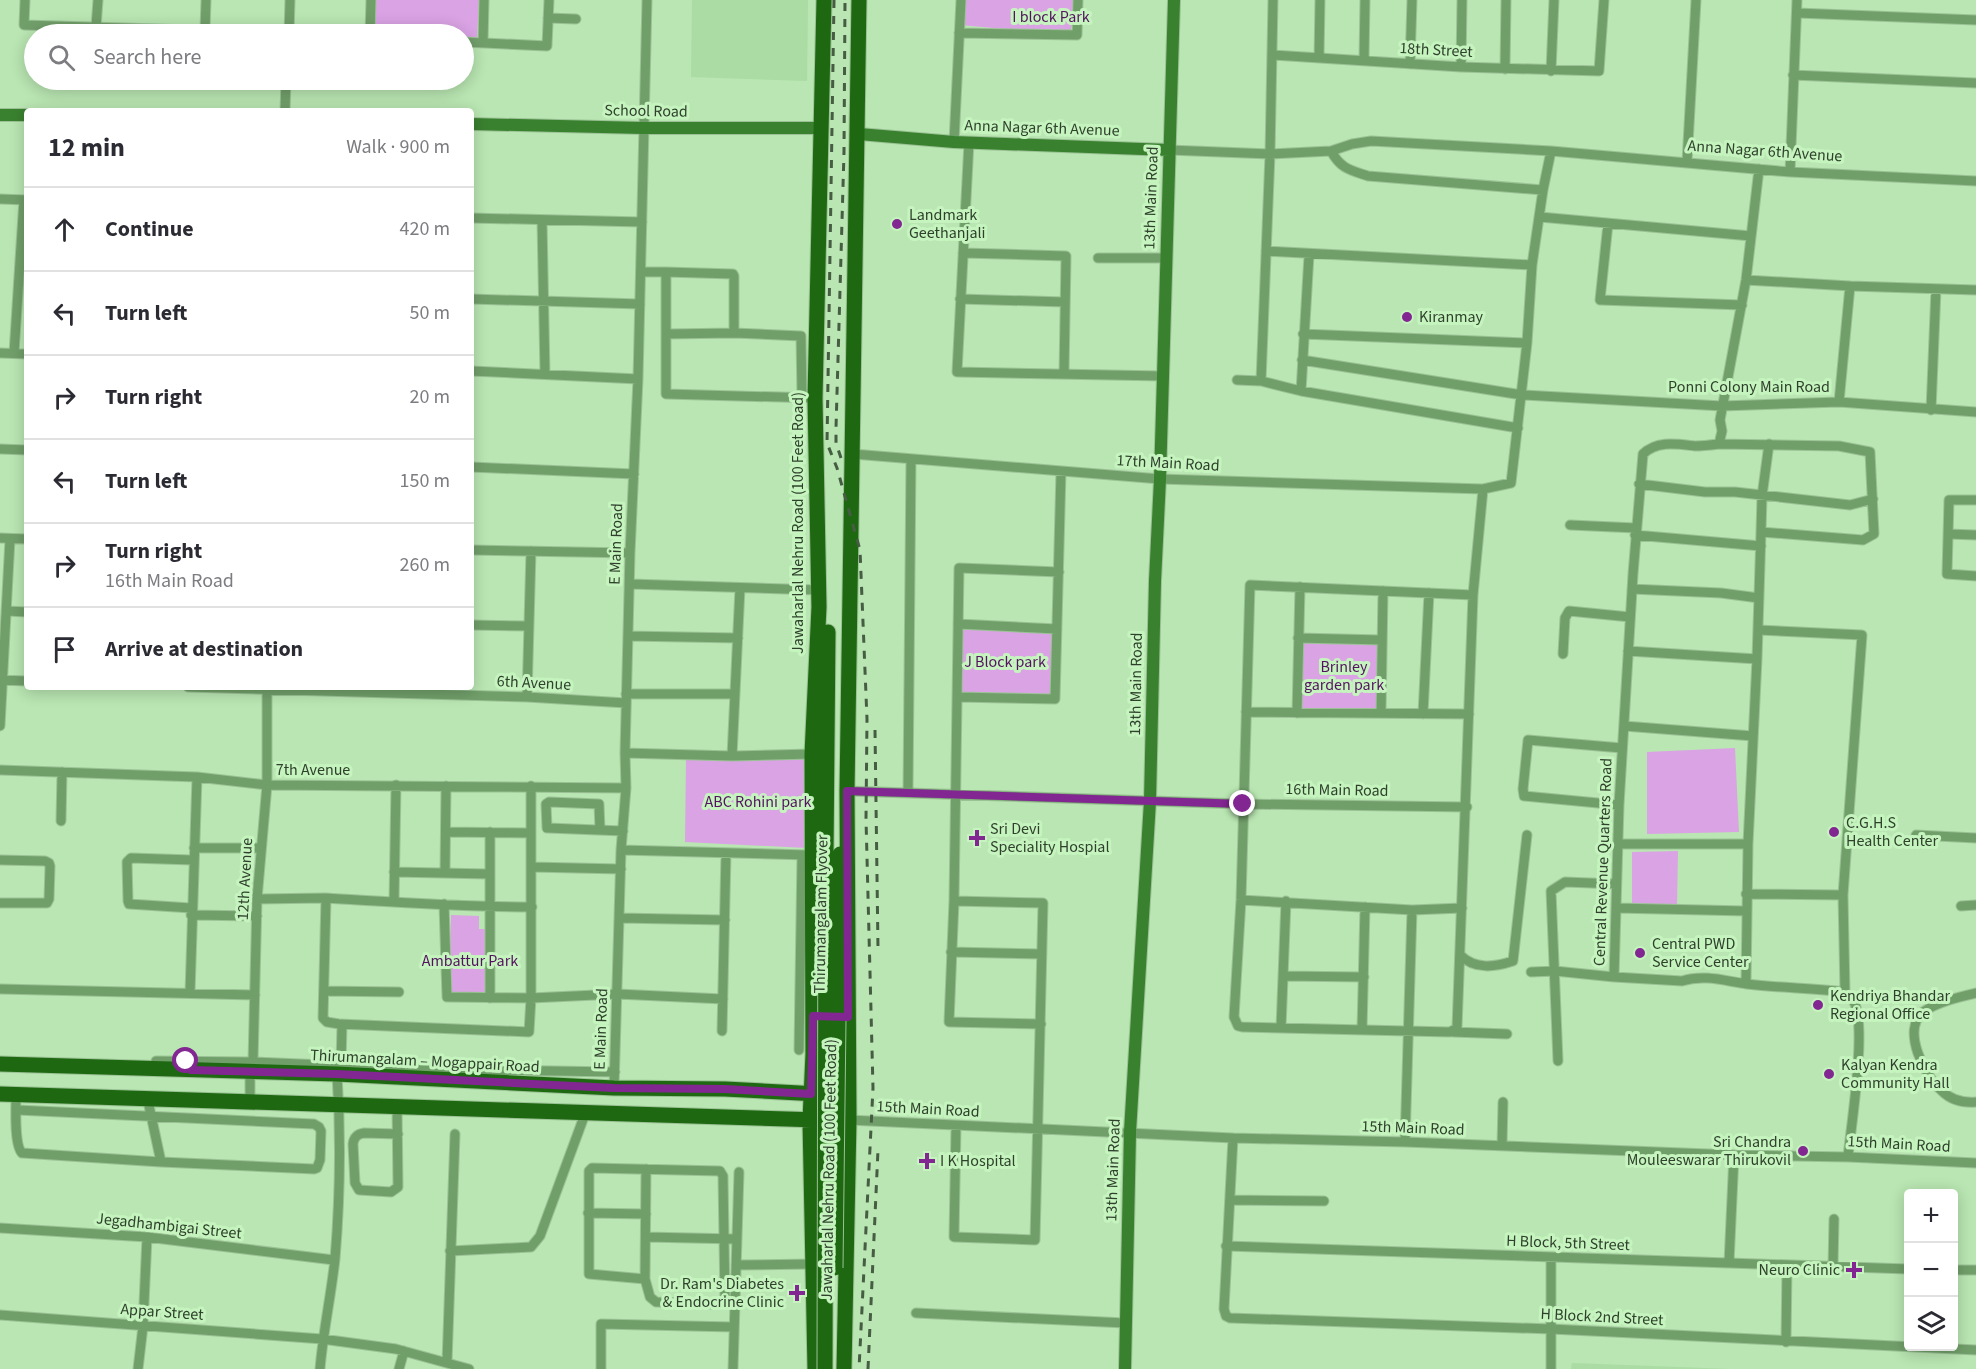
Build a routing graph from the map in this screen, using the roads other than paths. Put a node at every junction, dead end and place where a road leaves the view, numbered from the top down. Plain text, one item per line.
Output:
1 (25, 0) edge
2 (98, 0) edge
3 (206, 0) edge
4 (290, 0) edge
5 (371, 0) edge
6 (484, 0) edge
7 (549, 0) edge
8 (646, 0) edge
9 (824, 0) edge
10 (860, 0) edge
11 (961, 0) edge
12 (1078, 0) edge
13 (1174, 0) edge
14 (1273, 0) edge
15 (1320, 0) edge
16 (1365, 0) edge
17 (1412, 0) edge
18 (1462, 0) edge
19 (1506, 0) edge
20 (1554, 0) edge
21 (1604, 0) edge
22 (1696, 0) edge
23 (1797, 0) edge
24 (1797, 13) junction
25 (548, 18) junction
26 (576, 19) dead end
27 (1976, 20) edge
28 (24, 24) edge
29 (96, 24) edge
30 (205, 24) edge
31 (289, 24) edge
32 (370, 24) edge
33 (959, 33) junction
34 (474, 43) edge
35 (483, 43) junction
36 (1272, 55) junction
37 (1318, 58) junction
38 (1364, 60) junction
39 (1410, 64) junction
40 (1461, 67) junction
41 (1505, 69) junction
42 (1551, 71) junction
43 (1793, 75) junction
44 (1976, 83) edge
45 (286, 90) edge
46 (285, 108) edge
47 (0, 114) edge
48 (24, 115) edge
49 (474, 124) edge
50 (643, 128) junction
51 (820, 128) junction
52 (859, 134) junction
53 (954, 142) junction
54 (969, 142) junction
55 (1169, 150) junction
56 (1551, 151) junction
57 (1331, 152) junction
58 (1270, 154) junction
59 (1687, 162) junction
60 (1759, 169) junction
61 (1790, 172) junction
62 (1976, 181) edge
63 (1543, 190) junction
64 (0, 199) edge
65 (24, 200) edge
66 (1540, 217) junction
67 (474, 218) edge
68 (542, 220) junction
69 (642, 222) junction
70 (1608, 224) junction
71 (1751, 236) junction
72 (24, 241) edge
73 (1266, 251) junction
74 (963, 253) junction
75 (1309, 255) junction
76 (1098, 258) dead end
77 (1166, 258) junction
78 (1532, 265) junction
79 (641, 272) junction
80 (666, 272) junction
81 (1746, 280) junction
82 (23, 282) edge
83 (1850, 286) junction
84 (1936, 289) junction
85 (1976, 290) edge
86 (474, 299) edge
87 (960, 299) junction
88 (545, 302) junction
89 (1065, 302) junction
90 (640, 304) junction
91 (1742, 305) junction
92 (734, 333) junction
93 (666, 334) junction
94 (1304, 334) junction
95 (1527, 343) junction
96 (0, 353) edge
97 (14, 353) junction
98 (24, 354) edge
99 (1302, 360) junction
100 (474, 371) edge
101 (545, 374) junction
102 (1064, 374) junction
103 (1163, 376) junction
104 (638, 380) junction
105 (1236, 380) dead end
106 (1261, 381) junction
107 (1301, 391) junction
108 (1522, 395) junction
109 (809, 398) junction
110 (1839, 402) junction
111 (1722, 405) junction
112 (1931, 410) junction
113 (1976, 412) edge
114 (1518, 428) junction
115 (1719, 444) junction
116 (1769, 444) junction
117 (0, 449) edge
118 (24, 450) edge
119 (853, 454) junction
120 (911, 459) junction
121 (474, 467) edge
122 (1061, 472) junction
123 (634, 474) junction
124 (1160, 479) junction
125 (1639, 484) junction
126 (1483, 489) junction
127 (1762, 496) junction
128 (1873, 499) junction
129 (1976, 500) edge
130 (1570, 525) dead end
131 (1636, 531) junction
132 (1761, 532) junction
133 (1948, 534) junction
134 (1976, 535) edge
135 (0, 538) edge
136 (10, 539) junction
137 (24, 539) edge
138 (1761, 546) junction
139 (474, 550) edge
140 (531, 551) junction
141 (630, 553) junction
142 (1059, 572) junction
143 (1976, 576) edge
144 (630, 584) junction
145 (1300, 587) junction
146 (740, 588) junction
147 (819, 590) junction
148 (1383, 591) junction
149 (1429, 593) junction
150 (1632, 593) junction
151 (1473, 595) junction
152 (1759, 598) junction
153 (850, 604) junction
154 (819, 607) junction
155 (7, 611) junction
156 (24, 612) edge
157 (1630, 617) junction
158 (958, 624) junction
159 (474, 625) edge
160 (528, 627) junction
161 (1057, 629) junction
162 (1758, 630) junction
163 (628, 636) junction
164 (738, 638) junction
165 (1298, 638) junction
166 (1382, 640) junction
167 (1629, 651) junction
168 (1563, 654) dead end
169 (1757, 659) junction
170 (2, 680) edge
171 (24, 681) edge
172 (267, 690) edge
173 (325, 690) edge
174 (735, 694) junction
175 (527, 697) junction
176 (957, 698) junction
177 (626, 699) junction
178 (1246, 712) junction
179 (1297, 713) junction
180 (1381, 713) junction
181 (1423, 714) junction
182 (1469, 714) junction
183 (0, 726) edge
184 (1624, 726) junction
185 (1753, 736) junction
186 (1622, 748) junction
187 (625, 753) junction
188 (812, 754) junction
189 (732, 756) junction
190 (0, 770) edge
191 (62, 772) junction
192 (197, 777) junction
193 (267, 784) junction
194 (396, 785) junction
195 (446, 786) junction
196 (531, 786) junction
197 (557, 787) junction
198 (626, 788) junction
199 (847, 791) junction
200 (908, 793) junction
201 (956, 795) junction
202 (1150, 801) junction
203 (558, 802) junction
204 (1243, 804) junction
205 (1619, 805) junction
206 (1467, 807) junction
207 (61, 821) dead end
208 (600, 830) junction
209 (623, 831) junction
210 (446, 832) junction
211 (490, 832) junction
212 (531, 833) junction
213 (1527, 835) dead end
214 (1916, 835) dead end
215 (1976, 838) edge
216 (1617, 844) junction
217 (1748, 844) junction
218 (194, 848) junction
219 (261, 848) junction
220 (621, 850) junction
221 (726, 853) junction
222 (820, 854) junction
223 (0, 860) edge
224 (193, 860) junction
225 (531, 867) junction
226 (621, 869) junction
227 (394, 872) junction
228 (445, 873) junction
229 (489, 874) junction
230 (1616, 884) junction
231 (1746, 894) junction
232 (1843, 895) junction
233 (326, 898) junction
234 (257, 899) junction
235 (1241, 900) junction
236 (954, 901) junction
237 (1286, 901) junction
238 (394, 902) junction
239 (0, 903) edge
240 (444, 904) junction
241 (1976, 905) edge
242 (1961, 906) dead end
243 (489, 907) junction
244 (532, 907) junction
245 (1365, 907) junction
246 (1462, 908) junction
247 (1616, 908) junction
248 (1412, 910) junction
249 (191, 911) junction
250 (1746, 911) junction
251 (257, 916) junction
252 (619, 918) junction
253 (725, 920) junction
254 (951, 952) junction
255 (1042, 954) junction
256 (1461, 955) junction
257 (1555, 971) junction
258 (1531, 972) dead end
259 (1284, 976) junction
260 (1364, 977) junction
261 (1614, 977) junction
262 (1746, 984) junction
263 (0, 989) edge
264 (324, 991) junction
265 (399, 992) dead end
266 (1845, 992) junction
267 (190, 993) junction
268 (1976, 993) edge
269 (617, 994) junction
270 (255, 995) junction
271 (490, 998) junction
272 (531, 998) junction
273 (723, 999) junction
274 (813, 1016) junction
275 (848, 1017) junction
276 (342, 1024) junction
277 (1041, 1024) junction
278 (1281, 1028) junction
279 (1362, 1030) junction
280 (722, 1031) dead end
281 (1408, 1031) junction
282 (1453, 1032) junction
283 (1507, 1034) dead end
284 (799, 1050) dead end
285 (0, 1058) edge
286 (1558, 1061) dead end
287 (0, 1064) edge
288 (191, 1066) junction
289 (251, 1067) junction
290 (339, 1070) junction
291 (615, 1072) junction
292 (614, 1088) junction
293 (0, 1094) edge
294 (811, 1094) junction
295 (848, 1095) junction
296 (148, 1101) junction
297 (16, 1102) junction
298 (1503, 1102) dead end
299 (1976, 1102) edge
300 (250, 1104) junction
301 (339, 1105) junction
302 (397, 1107) junction
303 (585, 1114) junction
304 (152, 1118) junction
305 (810, 1120) junction
306 (849, 1120) junction
307 (956, 1126) junction
308 (1038, 1130) junction
309 (321, 1131) junction
310 (338, 1132) junction
311 (1130, 1132) junction
312 (398, 1134) junction
313 (455, 1134) dead end
314 (1233, 1138) junction
315 (1405, 1142) junction
316 (1502, 1146) junction
317 (1734, 1155) junction
318 (1848, 1157) junction
319 (161, 1162) junction
320 (1976, 1163) edge
321 (646, 1169) junction
322 (338, 1172) junction
323 (739, 1172) dead end
324 (354, 1173) junction
325 (1230, 1200) junction
326 (1324, 1201) dead end
327 (588, 1214) junction
328 (646, 1214) junction
329 (1834, 1220) dead end
330 (0, 1228) edge
331 (646, 1236) junction
332 (147, 1237) junction
333 (723, 1238) junction
334 (736, 1239) junction
335 (1226, 1246) junction
336 (450, 1251) junction
337 (1551, 1258) junction
338 (334, 1260) junction
339 (1729, 1263) junction
340 (814, 1264) junction
341 (736, 1265) junction
342 (1787, 1266) junction
343 (1833, 1267) junction
344 (1904, 1269) edge
345 (1958, 1270) edge
346 (1976, 1270) edge
347 (645, 1279) junction
348 (916, 1312) dead end
349 (0, 1315) edge
350 (1125, 1323) junction
351 (143, 1326) junction
352 (734, 1327) junction
353 (1551, 1329) junction
354 (322, 1339) junction
355 (1786, 1342) junction
356 (1976, 1350) edge
357 (404, 1351) junction
358 (447, 1363) junction
359 (138, 1369) edge
360 (320, 1369) edge
361 (399, 1369) edge
362 (469, 1369) edge
363 (601, 1369) edge
364 (733, 1369) edge
365 (815, 1369) edge
366 (825, 1369) edge
367 (834, 1369) edge
368 (844, 1369) edge
369 (1125, 1369) edge
370 (1551, 1369) edge

1 - 28 street
2 - 29 street
3 - 30 street
4 - 31 street
5 - 32 street
6 - 35 street
7 - 25 street
8 - 50 street, E Main Road
9 - 51 main road, Jawaharlal Nehru Road (100 Feet Road)
10 - 52 main road, Jawaharlal Nehru Road (100 Feet Road)
11 - 33 street
12 - 33 street
13 - 55 street, 13th Main Road
14 - 36 street
15 - 37 street
16 - 38 street
17 - 39 street
18 - 40 street
19 - 41 street
20 - 42 street
21 - 42 street, 18th Street
22 - 59 street
23 - 24 street
24 - 27 street
24 - 43 street
25 - 26 street
25 - 35 street
33 - 53 street
34 - 35 street
36 - 37 street, 18th Street
36 - 58 street
37 - 38 street, 18th Street
38 - 39 street, 18th Street
39 - 40 street, 18th Street
40 - 41 street, 18th Street
41 - 42 street, 18th Street
43 - 44 street
43 - 61 street
45 - 46 street
47 - 48 street
49 - 50 street, School Road
50 - 51 street, School Road
50 - 69 street, E Main Road
51 - 109 main road, Jawaharlal Nehru Road (100 Feet Road)
52 - 53 street, Anna Nagar 6th Avenue
52 - 119 main road, Jawaharlal Nehru Road (100 Feet Road)
53 - 54 street, Anna Nagar 6th Avenue
54 - 55 street, Anna Nagar 6th Avenue
54 - 74 street
55 - 58 street, Anna Nagar 6th Avenue
55 - 77 street, 13th Main Road
56 - 57 street, Anna Nagar 6th Avenue
56 - 59 street, Anna Nagar 6th Avenue
56 - 63 street
57 - 58 street, Anna Nagar 6th Avenue
57 - 63 street
58 - 73 street
59 - 60 street, Anna Nagar 6th Avenue
60 - 61 street, Anna Nagar 6th Avenue
60 - 71 street
61 - 62 street, Anna Nagar 6th Avenue
63 - 66 street
64 - 65 street
66 - 70 street
66 - 78 street
67 - 68 street
68 - 69 street
68 - 88 street
69 - 79 street, E Main Road
70 - 71 street
70 - 91 street
71 - 81 street
72 - 82 street
73 - 75 street
73 - 106 street
74 - 87 street
74 - 89 street
75 - 78 street
75 - 94 street
76 - 77 street
77 - 103 street, 13th Main Road
78 - 95 street
79 - 80 street
79 - 90 street, E Main Road
80 - 92 street
80 - 93 street
81 - 83 street
81 - 91 street
82 - 97 street
83 - 84 street
83 - 110 street
84 - 85 street
84 - 112 street
86 - 88 street
87 - 89 street
87 - 102 street
88 - 90 street
88 - 101 street
89 - 102 street
90 - 104 street, E Main Road
91 - 111 street
92 - 93 street
92 - 109 street
93 - 109 street
94 - 95 street
94 - 99 street
95 - 108 street
96 - 97 street
97 - 98 street
99 - 107 street
99 - 108 street, Ponni Colony Main Road
100 - 101 street
101 - 104 street
102 - 103 street
103 - 124 street, 13th Main Road
104 - 123 street, E Main Road
105 - 106 street
106 - 107 street
107 - 114 street
108 - 111 street, Ponni Colony Main Road
108 - 114 street
109 - 147 main road, Jawaharlal Nehru Road (100 Feet Road)
110 - 111 street, Ponni Colony Main Road
110 - 112 street, Ponni Colony Main Road
111 - 115 street
112 - 113 street, Ponni Colony Main Road
114 - 126 street, 17th Main Road
115 - 116 street
115 - 125 street, Central Revenue Quarters Road
116 - 127 street
116 - 128 street
117 - 118 street
119 - 120 street, 17th Main Road
119 - 153 main road, Jawaharlal Nehru Road (100 Feet Road)
120 - 122 street, 17th Main Road
120 - 200 street
121 - 123 street
122 - 124 street, 17th Main Road
122 - 142 street
123 - 141 street, E Main Road
124 - 126 street, 17th Main Road
124 - 202 street, 13th Main Road
125 - 127 street
125 - 131 street, Central Revenue Quarters Road
126 - 151 street
127 - 128 street
127 - 132 street
128 - 132 street
129 - 133 street
130 - 131 street
131 - 138 street
131 - 150 street, Central Revenue Quarters Road
132 - 138 street
133 - 134 street
133 - 143 street
135 - 136 street
136 - 137 street
136 - 155 street
138 - 152 street
139 - 140 street
140 - 141 street
140 - 160 street
141 - 144 street, E Main Road
142 - 158 street
142 - 161 street
144 - 146 street
144 - 163 street, E Main Road
145 - 148 street
145 - 165 street
145 - 178 street
146 - 147 street
146 - 164 street
147 - 154 main road, Jawaharlal Nehru Road (100 Feet Road)
148 - 149 street
148 - 166 street
149 - 151 street
149 - 181 street
150 - 152 street
150 - 157 street, Central Revenue Quarters Road
151 - 182 street
152 - 162 street
153 - 199 main road, Jawaharlal Nehru Road (100 Feet Road)
153 - 222 main road, Thirumangalam Flyover
154 - 188 main road, Jawaharlal Nehru Road (100 Feet Road)
154 - 222 main road, Thirumangalam Flyover
155 - 156 street
155 - 170 street
157 - 167 street, Central Revenue Quarters Road
157 - 168 street
158 - 161 street
158 - 176 street
159 - 160 street
160 - 175 street
161 - 176 street
162 - 169 street
162 - 232 street
163 - 164 street
163 - 177 street, E Main Road
164 - 174 street
165 - 166 street
165 - 179 street
166 - 180 street
167 - 169 street
167 - 184 street, Central Revenue Quarters Road
169 - 185 street
170 - 171 street
170 - 183 street
172 - 193 street, 12th Avenue
173 - 175 street, 6th Avenue
174 - 177 street, 6th Avenue
174 - 189 street
175 - 177 street, 6th Avenue
176 - 201 street
177 - 187 street, E Main Road
178 - 179 street
178 - 204 street
179 - 180 street
180 - 181 street
181 - 182 street
182 - 206 street
184 - 185 street
184 - 186 street, Central Revenue Quarters Road
185 - 217 street
186 - 205 street, Central Revenue Quarters Road
186 - 205 street
187 - 189 street
187 - 198 street, E Main Road
188 - 189 street
188 - 222 main road, Jawaharlal Nehru Road (100 Feet Road)
190 - 191 street, 7th Avenue
191 - 192 street, 7th Avenue
191 - 207 street
192 - 193 street, 7th Avenue
192 - 218 street
193 - 194 street, 7th Avenue
193 - 219 street, 12th Avenue
194 - 195 street, 7th Avenue
194 - 227 street
195 - 196 street, 7th Avenue
195 - 210 street
196 - 197 street, 7th Avenue
196 - 212 street
197 - 198 street, 7th Avenue
197 - 203 street
198 - 209 street, E Main Road
199 - 200 street, 16th Main Road
199 - 275 main road, Jawaharlal Nehru Road (100 Feet Road)
200 - 201 street, 16th Main Road
201 - 202 street, 16th Main Road
201 - 236 street
202 - 204 street, 16th Main Road
202 - 311 street, 13th Main Road
203 - 208 street
203 - 208 street
204 - 206 street, 16th Main Road
204 - 235 street
205 - 216 street, Central Revenue Quarters Road
206 - 246 street
208 - 209 street
209 - 220 street, E Main Road
210 - 211 street
210 - 228 street
211 - 212 street
211 - 229 street
212 - 225 street
213 - 256 street
214 - 215 street
216 - 217 street
216 - 230 street, Central Revenue Quarters Road
217 - 231 street
218 - 219 street
218 - 224 street
219 - 234 street, 12th Avenue
220 - 221 street
220 - 226 street, E Main Road
221 - 222 street
221 - 253 street
222 - 274 main road, Jawaharlal Nehru Road (100 Feet Road)
222 - 284 street
222 - 366 main road, Thirumangalam Flyover, bridge
222 - 367 main road, Thirumangalam Flyover, bridge
223 - 239 street
224 - 249 street
224 - 249 street
225 - 226 street
225 - 244 street
226 - 252 street, E Main Road
227 - 228 street
227 - 238 street
228 - 229 street
229 - 243 street
230 - 247 street, Central Revenue Quarters Road
230 - 257 street
231 - 232 street
231 - 250 street
232 - 266 street
233 - 234 street
233 - 238 street
233 - 264 street
234 - 251 street, 12th Avenue
235 - 237 street
235 - 278 street
236 - 254 street
236 - 255 street
237 - 245 street
237 - 259 street
238 - 240 street
240 - 243 street
240 - 271 street
241 - 242 street
243 - 244 street
243 - 271 street
244 - 272 street
245 - 248 street
245 - 260 street
246 - 248 street
246 - 256 street
247 - 250 street
247 - 261 street, Central Revenue Quarters Road
248 - 281 street
249 - 251 street
249 - 267 street
250 - 262 street
251 - 270 street, 12th Avenue
252 - 253 street
252 - 269 street, E Main Road
253 - 273 street
254 - 255 street
254 - 277 street
255 - 277 street
256 - 282 street
257 - 258 street
257 - 261 street
257 - 286 street
259 - 260 street
259 - 278 street
260 - 279 street
261 - 262 street, Central Revenue Quarters Road
262 - 266 street, Central Revenue Quarters Road
263 - 267 street
264 - 265 street
264 - 276 street
266 - 318 street
267 - 270 street
268 - 299 street
269 - 272 street
269 - 273 street
269 - 291 street, E Main Road
270 - 289 street, 12th Avenue
271 - 272 street
272 - 276 street
273 - 280 street
274 - 275 main road
274 - 294 main road, Jawaharlal Nehru Road (100 Feet Road)
275 - 295 main road, Jawaharlal Nehru Road (100 Feet Road)
276 - 290 street
277 - 308 street
278 - 279 street
279 - 281 street
281 - 282 street
281 - 315 street
282 - 283 street
285 - 288 street
287 - 288 main road, Thirumangalam – Mogappair Road
288 - 289 main road, Thirumangalam – Mogappair Road
289 - 290 main road, Thirumangalam – Mogappair Road
289 - 300 street, 12th Avenue
290 - 291 street
290 - 292 main road, Thirumangalam – Mogappair Road
290 - 301 street
291 - 292 street, E Main Road
292 - 294 main road, Thirumangalam – Mogappair Road
293 - 297 main road
294 - 295 main road, Thirumangalam – Mogappair Road
294 - 305 main road, Jawaharlal Nehru Road (100 Feet Road)
295 - 306 main road, Jawaharlal Nehru Road (100 Feet Road)
296 - 297 main road
296 - 300 main road
296 - 304 street
297 - 304 street
297 - 319 street
298 - 316 street
300 - 301 main road
301 - 302 main road
301 - 310 street
302 - 303 main road
302 - 312 street
303 - 305 main road
303 - 336 street
304 - 309 street
304 - 319 street
305 - 306 main road
305 - 340 main road, Jawaharlal Nehru Road (100 Feet Road)
306 - 307 street, 15th Main Road
306 - 368 main road, Jawaharlal Nehru Road (100 Feet Road)
307 - 308 street, 15th Main Road
307 - 308 street
308 - 311 street, 15th Main Road
309 - 310 street
309 - 319 street
310 - 322 street
311 - 314 street, 15th Main Road
311 - 350 street, 13th Main Road
312 - 324 street
312 - 324 street
313 - 336 street
314 - 315 street, 15th Main Road
314 - 325 street
315 - 316 street, 15th Main Road
316 - 317 street, 15th Main Road
317 - 318 street, 15th Main Road
317 - 339 street
318 - 320 street, 15th Main Road
321 - 327 street
321 - 328 street
321 - 333 street
322 - 324 street
322 - 338 street
323 - 334 street
325 - 326 street
325 - 335 street
327 - 328 street
327 - 347 street
328 - 331 street
329 - 343 street
330 - 332 street, Jegadhambigai Street
331 - 333 street
331 - 347 street
332 - 338 street, Jegadhambigai Street
332 - 351 street
333 - 334 street
333 - 347 street
334 - 341 street
335 - 337 street, H Block, 5th Street
335 - 353 street, H Block 2nd Street
336 - 358 street
337 - 339 street, H Block, 5th Street
337 - 353 street
338 - 354 street
339 - 342 street, H Block, 5th Street
340 - 341 street
340 - 365 main road, Jawaharlal Nehru Road (100 Feet Road)
341 - 352 street
342 - 343 street, H Block, 5th Street
342 - 355 street
343 - 344 street, H Block, 5th Street
345 - 346 street
348 - 350 street
349 - 351 street, Appar Street
350 - 369 street, 13th Main Road
351 - 354 street, Appar Street
351 - 359 street
352 - 363 street
352 - 364 street
353 - 355 street, H Block 2nd Street
353 - 370 street
354 - 357 street, Appar Street
354 - 360 street
355 - 356 street, H Block 2nd Street
357 - 358 street, Appar Street
357 - 361 street
358 - 362 street, Appar Street

